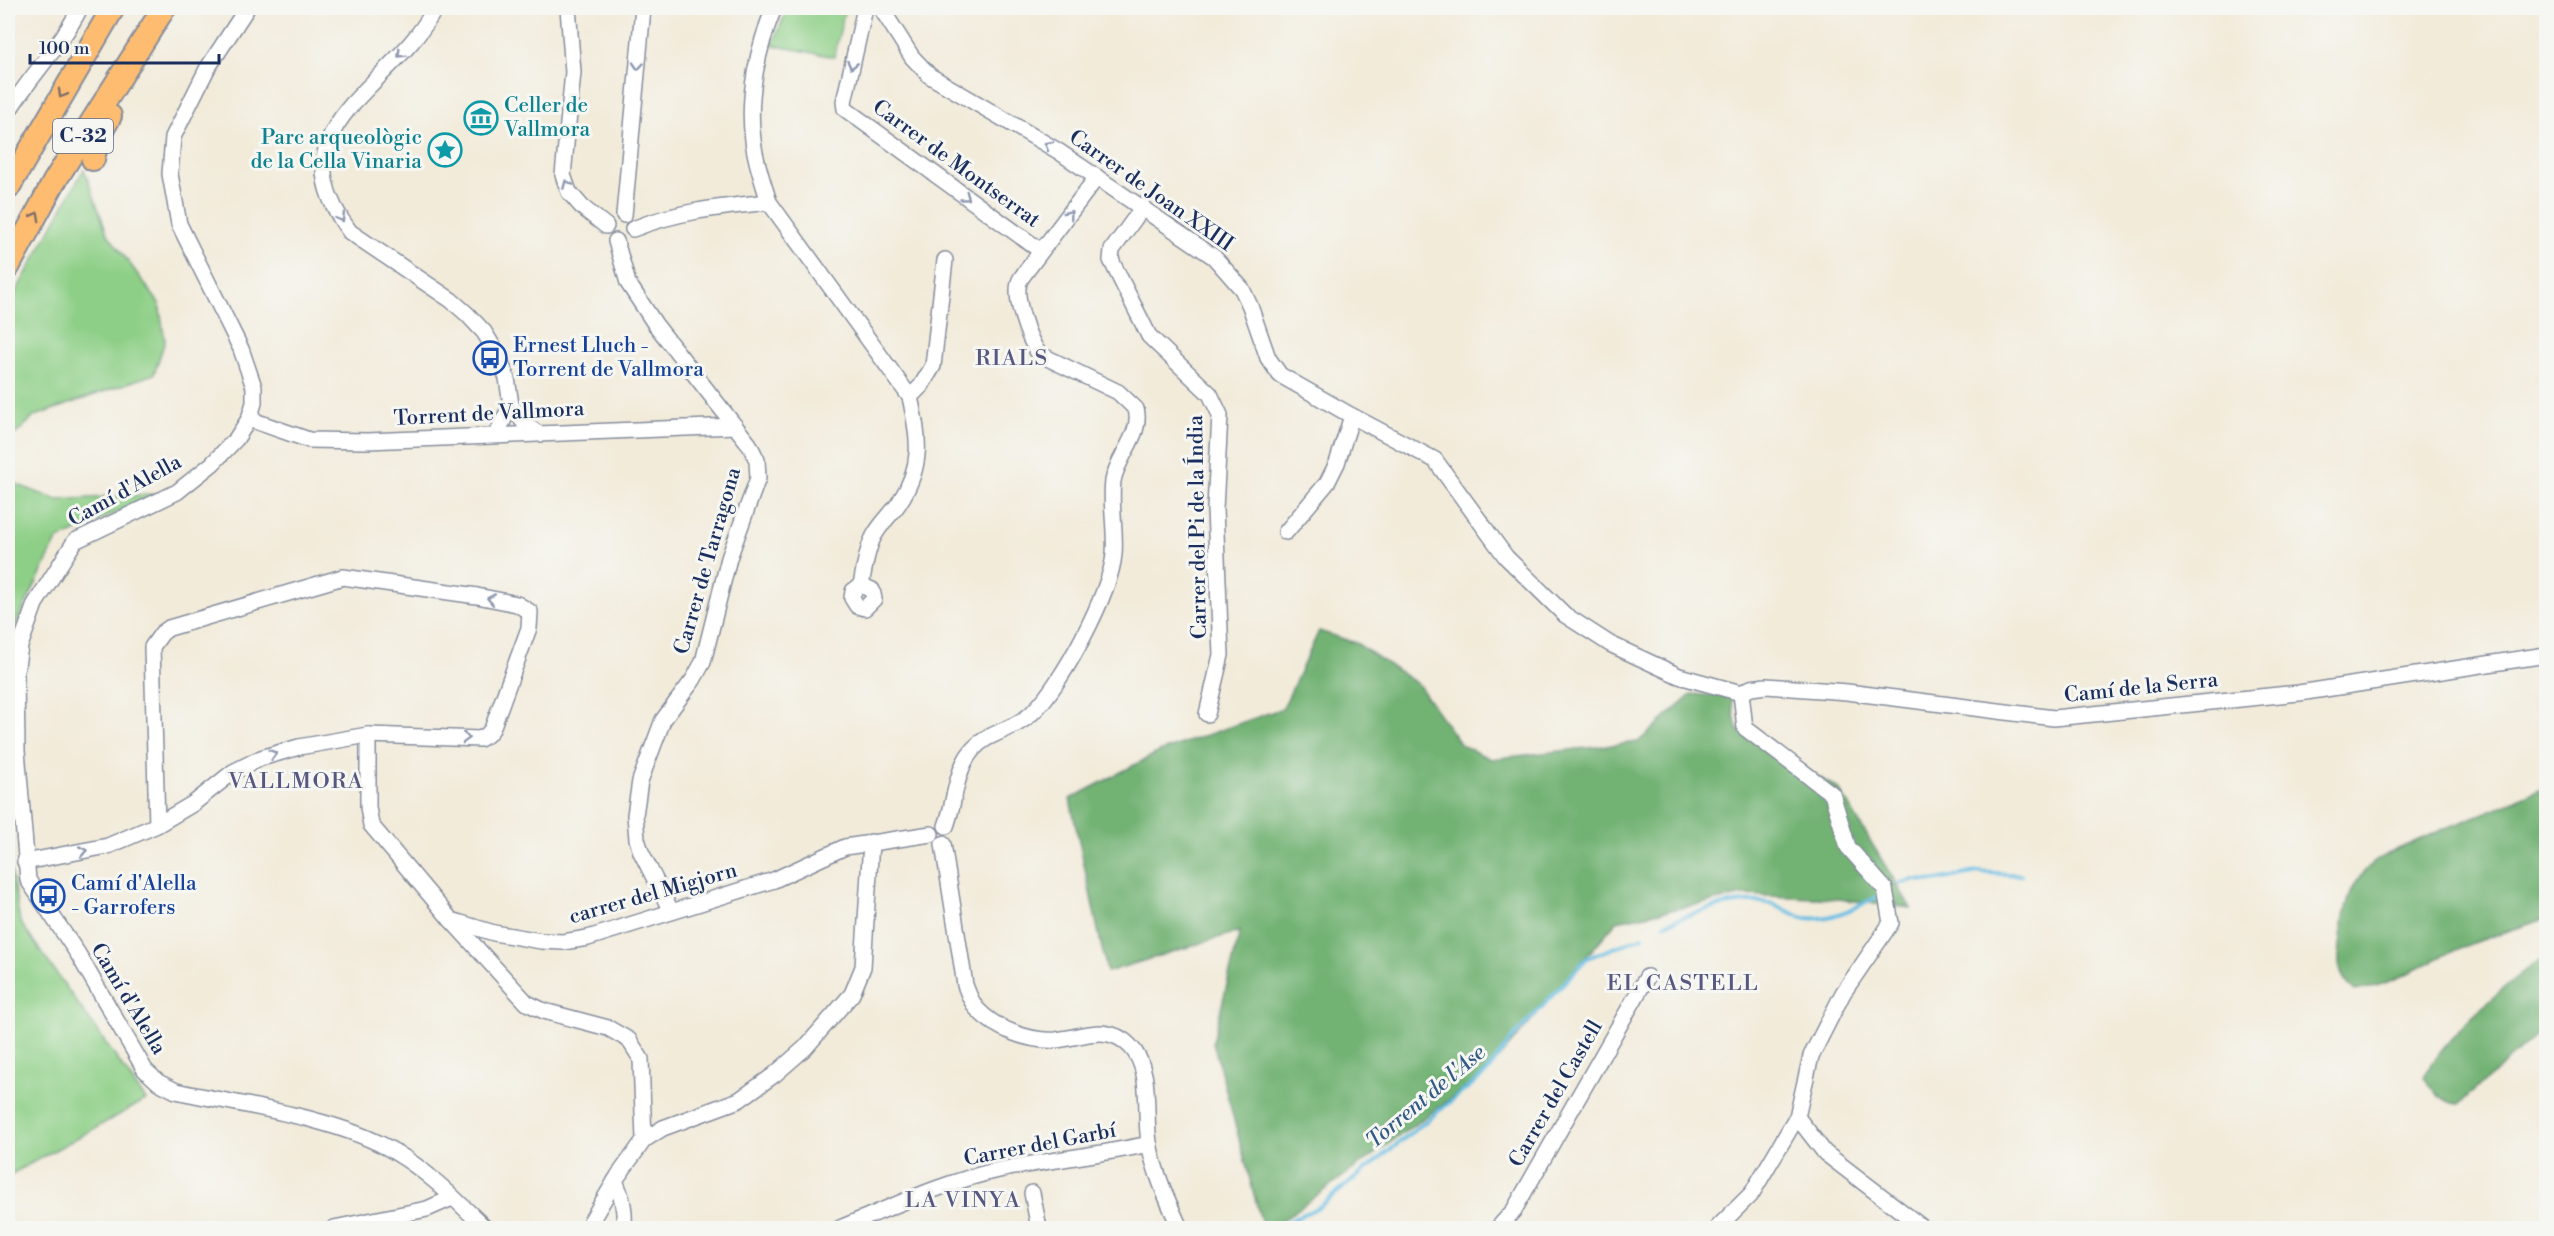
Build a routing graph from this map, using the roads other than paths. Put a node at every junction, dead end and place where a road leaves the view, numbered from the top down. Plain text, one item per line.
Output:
1 (80, 8) edge
2 (113, 8) edge
3 (164, 8) edge
4 (171, 8) edge
5 (247, 8) edge
6 (435, 8) edge
7 (568, 8) edge
8 (643, 8) edge
9 (774, 8) edge
10 (865, 8) edge
11 (881, 8) edge
12 (8, 112) edge
13 (93, 159) dead end
14 (1097, 177) junction
15 (8, 188) edge
16 (770, 202) junction
17 (1143, 207) junction
18 (624, 215) junction
19 (606, 226) junction
20 (633, 229) junction
21 (616, 241) junction
22 (1041, 251) junction
23 (945, 260) dead end
24 (8, 267) edge
25 (910, 397) junction
26 (511, 405) junction
27 (1352, 416) junction
28 (249, 419) junction
29 (735, 426) junction
30 (537, 433) junction
31 (496, 435) junction
32 (1286, 532) dead end
33 (861, 585) dead end
34 (2547, 655) edge
35 (1741, 693) junction
36 (1207, 714) dead end
37 (368, 735) junction
38 (157, 825) junction
39 (937, 839) junction
40 (871, 842) junction
41 (25, 862) junction
42 (671, 911) junction
43 (451, 921) junction
44 (1647, 977) dead end
45 (1797, 1117) junction
46 (644, 1140) junction
47 (1149, 1144) junction
48 (615, 1181) junction
49 (1032, 1193) dead end
50 (452, 1198) junction
51 (334, 1228) edge
52 (485, 1228) edge
53 (587, 1228) edge
54 (624, 1228) edge
55 (840, 1228) edge
56 (1039, 1228) edge
57 (1180, 1228) edge
58 (1498, 1228) edge
59 (1717, 1228) edge
60 (1923, 1228) edge

1 - 12 street
2 -> 15 highway, C-32
24 -> 3 highway, C-32
4 - 13 highway
5 - 28 street, Camí d'Alella
6 -> 26 street
19 -> 7 street
8 -> 18 street
9 - 16 street
10 -> 22 street, Carrer de Montserrat
14 -> 11 street, Carrer de Joan XXIII
14 - 17 street, Carrer de Joan XXIII
22 -> 14 street
16 - 20 street
16 - 25 street
17 - 27 street, Carrer de Joan XXIII
17 - 36 street, Carrer del Pi de la Índia
18 - 19 street
18 - 20 street
19 - 21 street
20 - 21 street
21 - 29 street, Carrer de Tarragona
22 - 39 street
23 - 25 street
25 - 33 street
26 - 30 street
26 - 31 street
27 - 32 street
27 - 35 street, Carrer de Joan XXIII
28 - 31 street, Torrent de Vallmora
28 - 41 street, Camí d'Alella
29 - 30 street, Torrent de Vallmora
29 - 42 street, Carrer de Tarragona
30 - 31 street, Torrent de Vallmora
34 - 35 street, Camí de la Serra
35 - 45 street
38 -> 37 street
37 -> 38 street
37 - 43 street
41 -> 38 street
39 - 40 street, carrer del Migjorn
39 - 47 street
40 - 42 street, carrer del Migjorn
40 - 46 street
41 - 50 street, Camí d'Alella
42 - 43 street, carrer del Migjorn
43 - 46 street
44 - 58 street, Carrer del Castell
45 - 59 street
45 - 60 street
46 - 48 street
47 - 55 street, Carrer del Garbí
47 - 57 street
48 - 53 street
48 - 54 street
49 - 56 street
50 - 51 street
50 - 52 street, Camí d'Alella

